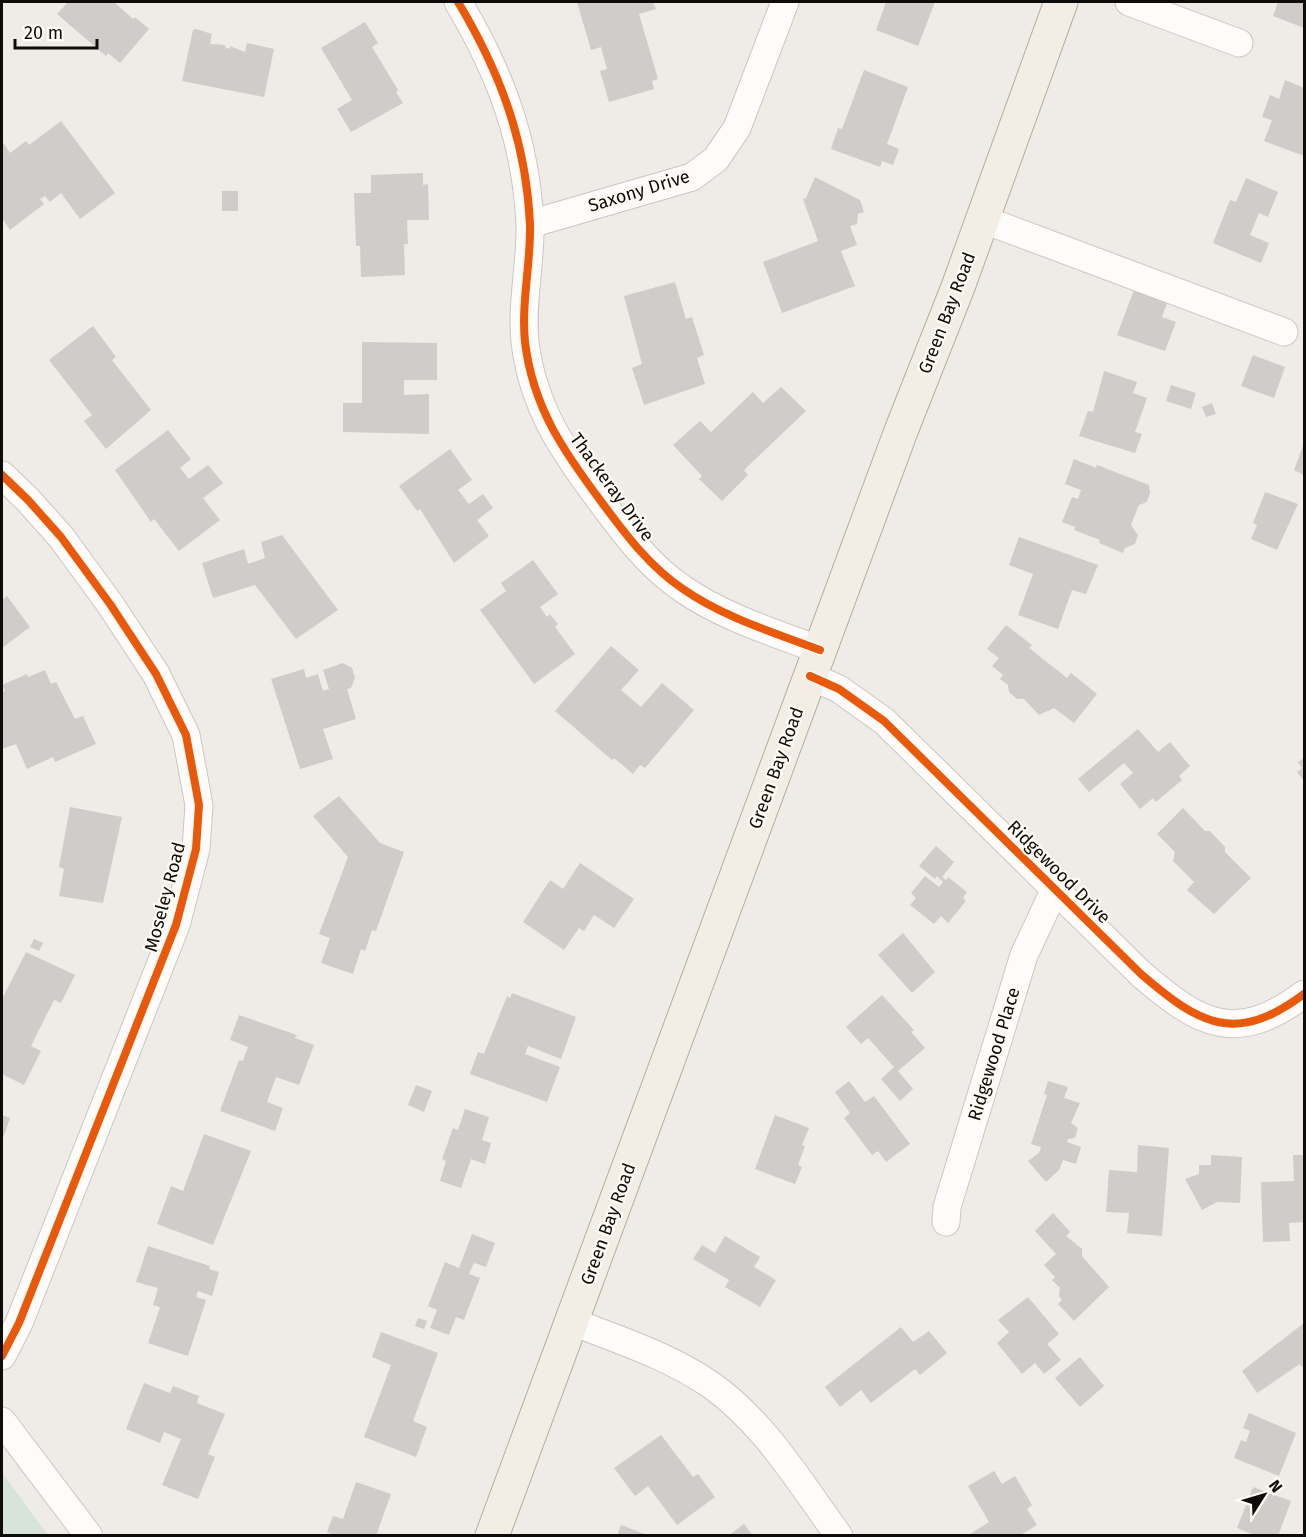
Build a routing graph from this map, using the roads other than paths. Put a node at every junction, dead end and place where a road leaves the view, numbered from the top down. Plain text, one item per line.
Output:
1 (458, 2) edge
2 (785, 2) edge
3 (1061, 2) edge
4 (1129, 2) edge
5 (1239, 43) dead end
6 (982, 219) junction
7 (530, 224) junction
8 (1284, 332) dead end
9 (2, 475) edge
10 (815, 663) junction
11 (1055, 889) junction
12 (1305, 994) edge
13 (946, 1222) dead end
14 (573, 1322) junction
15 (2, 1356) edge
16 (4, 1428) edge
17 (89, 1536) edge
18 (492, 1536) edge
19 (839, 1536) edge

1 - 7 street, Thackeray Drive
2 - 7 street, Saxony Drive
3 - 6 main road, Green Bay Road
4 - 5 street
6 - 8 street
6 - 10 main road, Green Bay Road
7 - 10 street, Thackeray Drive
9 - 15 street, Moseley Road
10 - 11 street, Ridgewood Drive
10 - 14 main road, Green Bay Road
11 - 12 street, Ridgewood Drive
11 - 13 street, Ridgewood Place
14 - 18 main road, Green Bay Road
14 - 19 street
16 - 17 street

